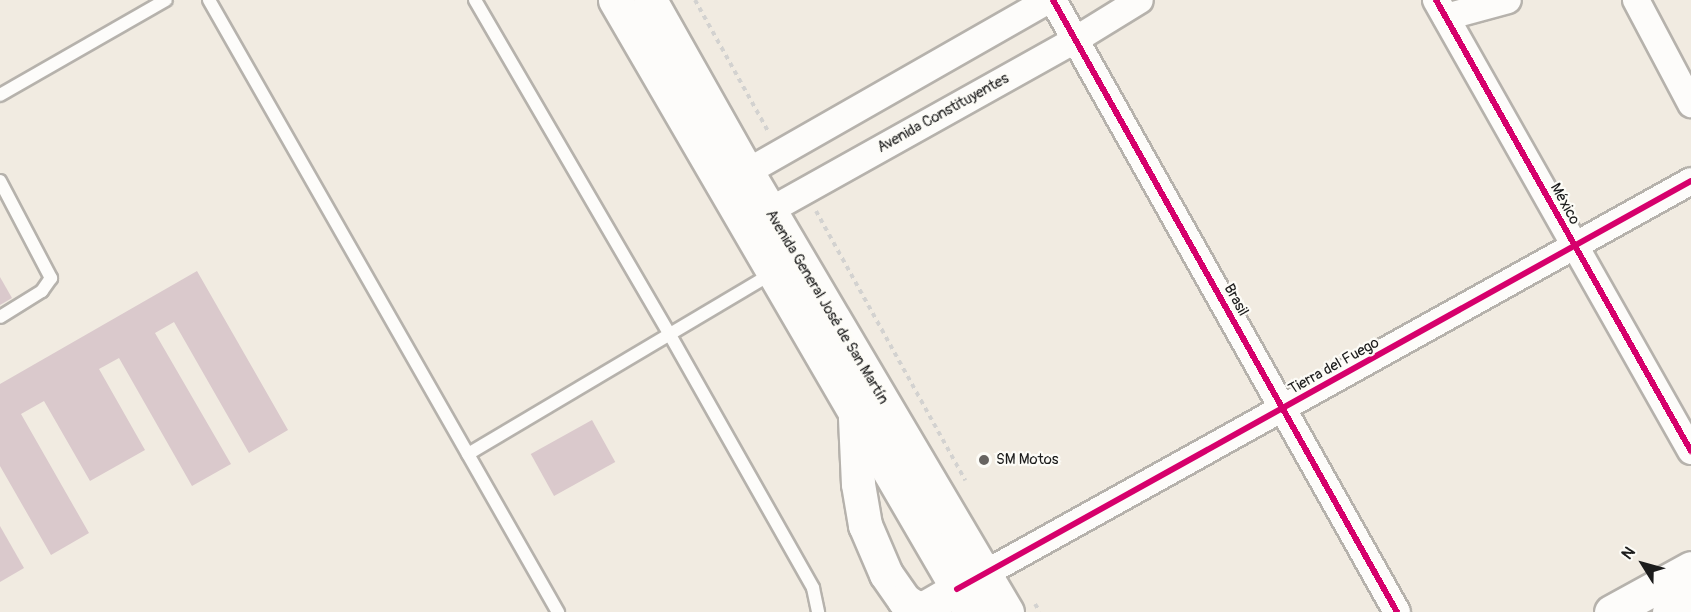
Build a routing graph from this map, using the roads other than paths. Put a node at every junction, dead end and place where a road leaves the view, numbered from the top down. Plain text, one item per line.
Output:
1 (166, 0) edge
2 (209, 0) edge
3 (475, 0) edge
4 (615, 0) edge
5 (650, 0) edge
6 (1048, 0) edge
7 (1053, 0) edge
8 (1140, 0) edge
9 (1508, 0) edge
10 (1636, 0) edge
11 (1441, 8) edge
12 (1075, 40) junction
13 (0, 94) edge
14 (1691, 104) edge
15 (735, 179) junction
16 (0, 181) edge
17 (1691, 181) edge
18 (758, 217) junction
19 (1574, 245) junction
20 (786, 265) junction
21 (0, 317) edge
22 (670, 335) junction
23 (1283, 409) junction
24 (855, 413) junction
25 (1691, 451) edge
26 (468, 454) junction
27 (998, 566) junction
28 (1691, 568) edge
29 (1691, 600) edge
30 (964, 601) edge
31 (912, 605) edge
32 (558, 612) edge
33 (818, 612) edge
34 (1007, 612) edge
35 (1397, 612) edge
36 (1611, 612) edge
37 (1669, 612) edge

1 - 13 lane
2 - 26 lane
3 - 22 lane
4 - 15 main road, Avenida General José de San Martín
5 - 15 main road, Avenida General José de San Martín
6 - 15 street
7 - 12 street, Brasil
8 - 12 street, Avenida Constituyentes
9 - 11 street
10 - 14 street
11 - 19 street, México
12 - 18 street, Avenida Constituyentes
12 - 23 street, Brasil
15 - 18 main road, Avenida General José de San Martín
16 - 21 lane
17 - 19 street, Tierra del Fuego
18 - 20 main road, Avenida General José de San Martín
19 - 23 street, Tierra del Fuego
19 - 25 street, México
20 - 22 lane
20 - 24 main road, Avenida General José de San Martín
20 - 27 main road, Avenida General José de San Martín
22 - 26 lane
22 - 33 lane
23 - 27 street, Tierra del Fuego
23 - 35 street, Brasil
24 - 30 main road, Avenida General José de San Martín
24 - 31 main road
26 - 32 lane
27 - 30 street, Tierra del Fuego
27 - 34 main road, Avenida General José de San Martín
28 - 36 main road
29 - 37 main road
30 - 31 main road

